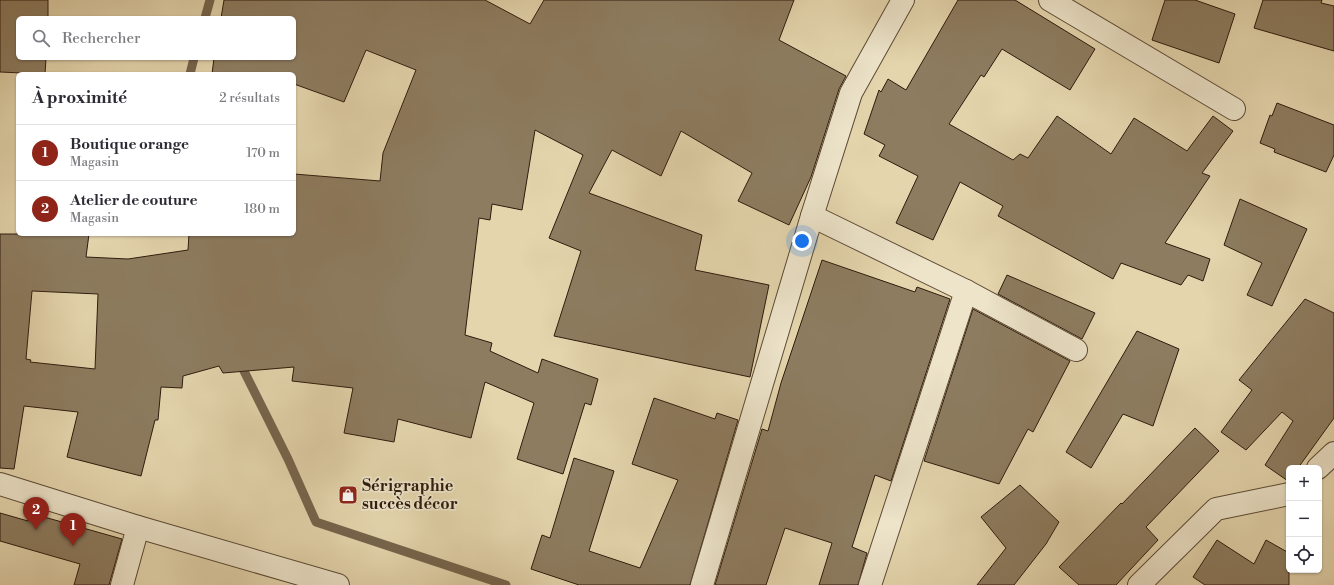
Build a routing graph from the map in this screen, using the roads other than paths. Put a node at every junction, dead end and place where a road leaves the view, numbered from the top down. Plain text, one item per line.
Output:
1 (903, 0) edge
2 (1050, 0) edge
3 (1234, 109) dead end
4 (812, 216) junction
5 (966, 290) junction
6 (1076, 350) dead end
7 (1334, 453) edge
8 (1321, 465) edge
9 (0, 484) edge
10 (1286, 495) edge
11 (138, 527) junction
12 (122, 585) edge
13 (338, 585) edge
14 (702, 585) edge
15 (870, 585) edge
16 (1139, 585) edge

1 - 4 street
2 - 3 street
4 - 5 street
4 - 14 street
5 - 6 street
5 - 15 street
7 - 8 street
9 - 11 street
10 - 16 street
11 - 12 street
11 - 13 street

